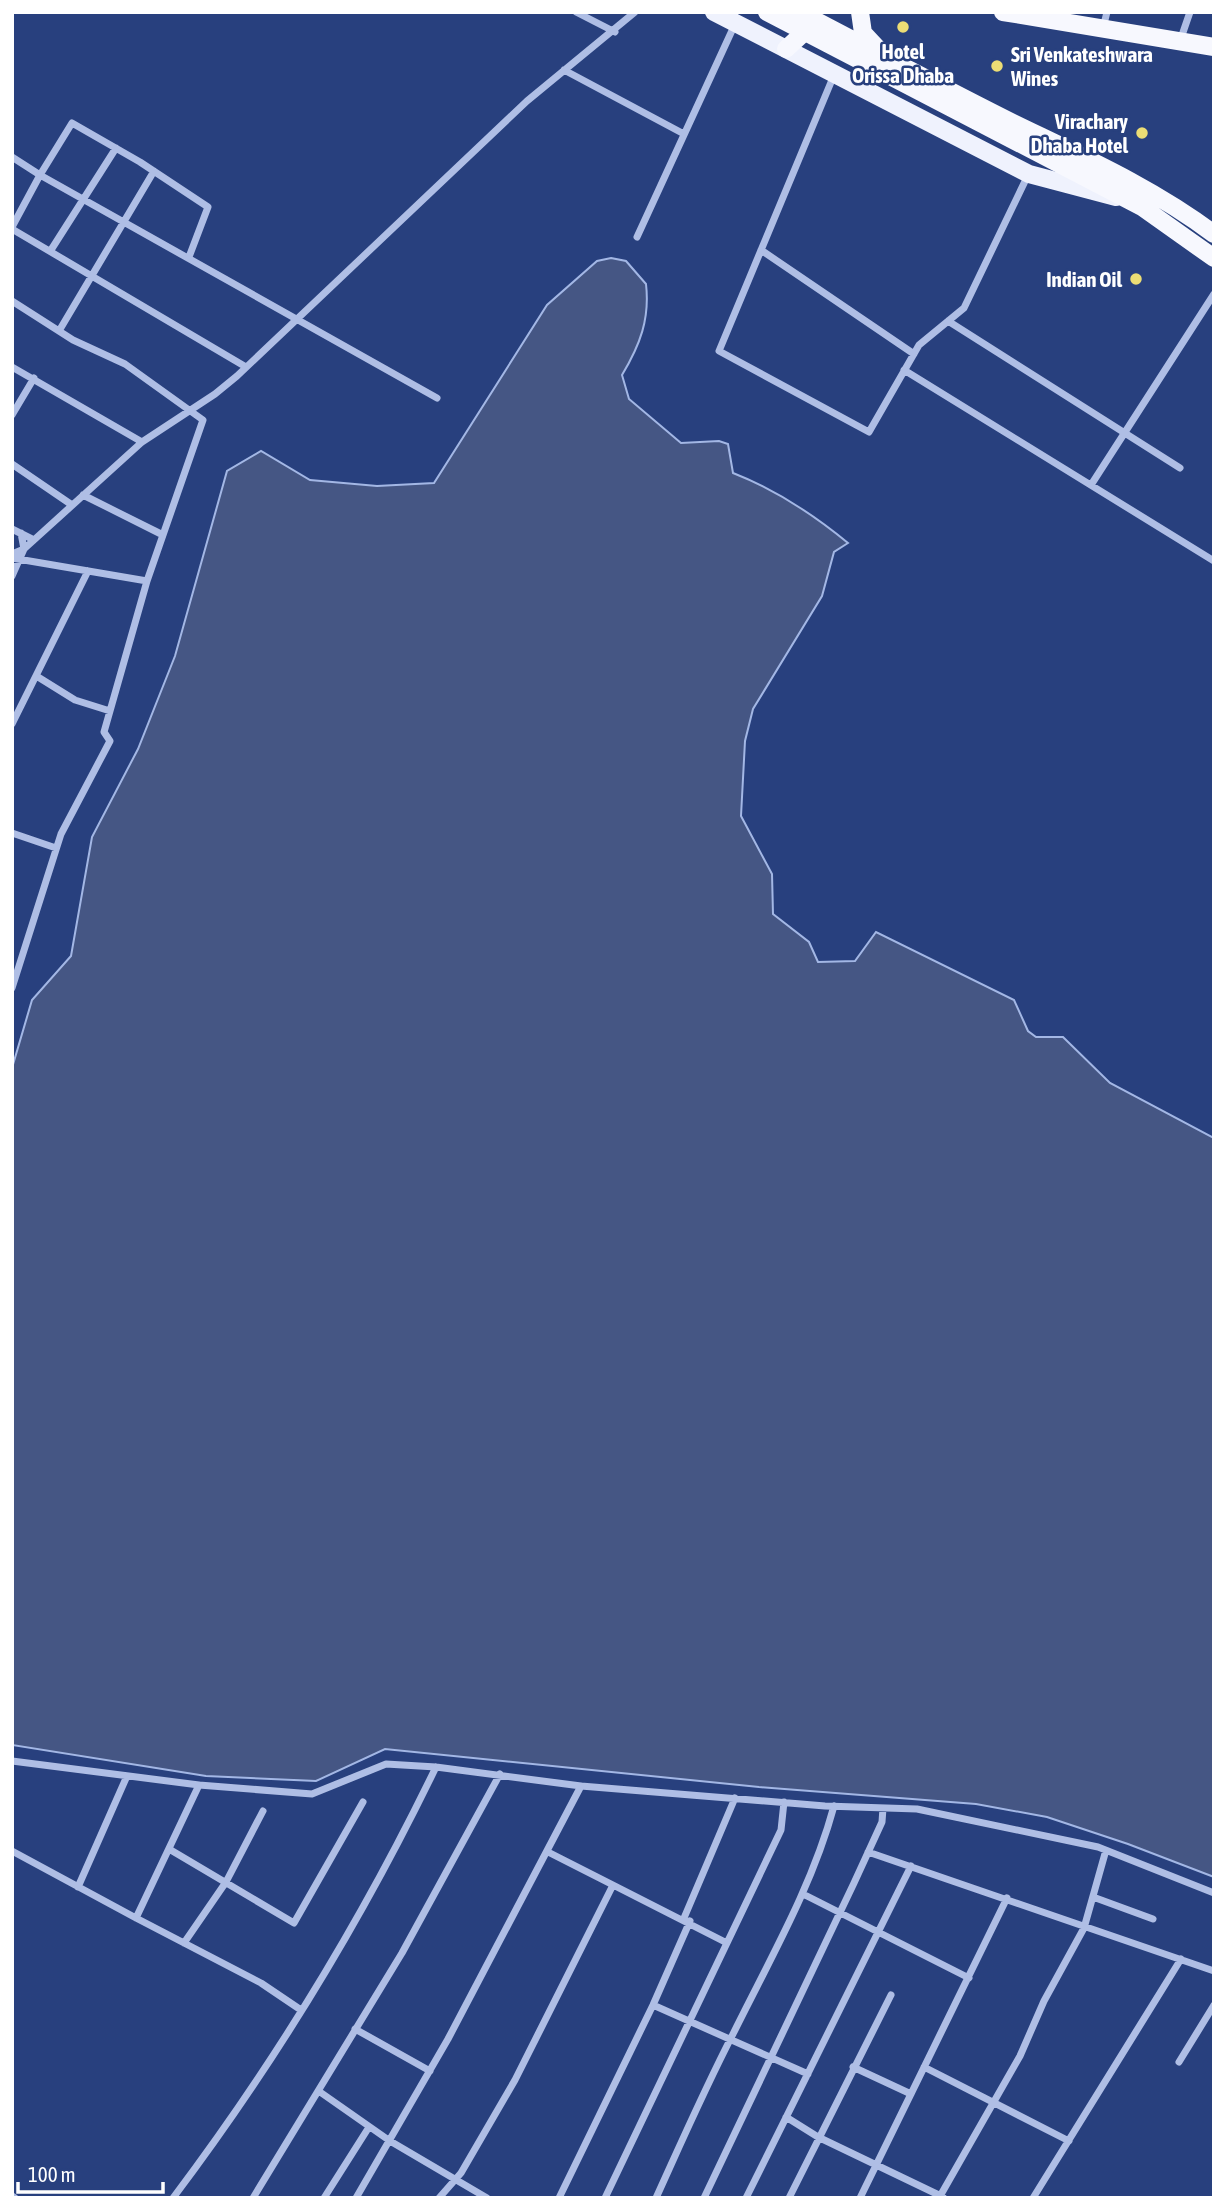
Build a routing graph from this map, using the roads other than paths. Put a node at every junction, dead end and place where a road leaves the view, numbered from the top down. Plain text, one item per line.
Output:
1 (576, 12) edge
2 (635, 12) edge
3 (714, 12) edge
4 (767, 12) edge
5 (860, 12) edge
6 (1003, 12) edge
7 (1190, 12) edge
8 (809, 18) edge
9 (1105, 21) edge
10 (735, 23) junction
11 (615, 32) junction
12 (1180, 41) junction
13 (1214, 47) edge
14 (786, 49) junction
15 (899, 64) junction
16 (565, 70) junction
17 (834, 74) junction
18 (684, 134) junction
19 (116, 148) junction
20 (12, 158) edge
21 (154, 171) junction
22 (1029, 174) junction
23 (40, 175) junction
24 (83, 199) junction
25 (1142, 207) junction
26 (123, 221) junction
27 (12, 228) edge
28 (1214, 234) edge
29 (636, 237) dead end
30 (51, 250) junction
31 (761, 250) junction
32 (189, 257) junction
33 (1214, 258) edge
34 (92, 274) junction
35 (1214, 294) edge
36 (12, 301) edge
37 (298, 318) junction
38 (948, 321) junction
39 (59, 331) junction
40 (914, 354) junction
41 (12, 367) edge
42 (246, 367) junction
43 (904, 370) junction
44 (34, 378) junction
45 (437, 398) dead end
46 (192, 410) junction
47 (12, 415) edge
48 (1124, 433) junction
49 (142, 443) junction
50 (12, 464) edge
51 (1180, 468) dead end
52 (1091, 485) junction
53 (83, 495) junction
54 (72, 505) junction
55 (12, 530) edge
56 (21, 533) junction
57 (163, 535) junction
58 (34, 540) junction
59 (24, 549) junction
60 (12, 556) edge
61 (21, 559) junction
62 (1214, 561) edge
63 (88, 571) junction
64 (12, 576) edge
65 (147, 581) junction
66 (38, 677) junction
67 (110, 711) junction
68 (12, 724) edge
69 (12, 833) edge
70 (56, 848) junction
71 (14, 975) edge
72 (12, 988) edge
73 (12, 1761) edge
74 (436, 1767) junction
75 (500, 1774) junction
76 (127, 1776) junction
77 (199, 1785) junction
78 (581, 1786) junction
79 (735, 1798) junction
80 (363, 1802) dead end
81 (784, 1802) junction
82 (834, 1806) junction
83 (883, 1808) junction
84 (262, 1811) dead end
85 (169, 1849) junction
86 (1106, 1850) junction
87 (12, 1851) edge
88 (548, 1852) junction
89 (868, 1852) junction
90 (911, 1866) junction
91 (226, 1882) junction
92 (613, 1885) junction
93 (78, 1887) junction
94 (1214, 1893) edge
95 (803, 1894) junction
96 (1093, 1897) junction
97 (1007, 1899) junction
98 (840, 1913) junction
99 (136, 1919) junction
100 (1153, 1919) dead end
101 (687, 1920) junction
102 (1084, 1928) junction
103 (880, 1932) junction
104 (184, 1943) junction
105 (727, 1943) junction
106 (1181, 1959) junction
107 (1214, 1971) edge
108 (969, 1978) junction
109 (891, 1995) dead end
110 (653, 2005) junction
111 (1214, 2005) edge
112 (301, 2010) junction
113 (690, 2021) junction
114 (355, 2029) junction
115 (731, 2037) junction
116 (771, 2055) junction
117 (1179, 2062) dead end
118 (853, 2067) junction
119 (924, 2067) junction
120 (430, 2071) junction
121 (808, 2074) junction
122 (320, 2092) junction
123 (911, 2094) junction
124 (992, 2100) junction
125 (786, 2117) junction
126 (369, 2127) junction
127 (818, 2137) junction
128 (390, 2141) junction
129 (1069, 2141) junction
130 (876, 2166) junction
131 (455, 2178) junction
132 (941, 2197) edge
133 (173, 2198) edge
134 (253, 2198) edge
135 (324, 2198) edge
136 (356, 2198) edge
137 (439, 2198) edge
138 (486, 2198) edge
139 (559, 2198) edge
140 (605, 2198) edge
141 (656, 2198) edge
142 (704, 2198) edge
143 (746, 2198) edge
144 (789, 2198) edge
145 (860, 2198) edge
146 (1033, 2198) edge

1 - 11 street
2 - 11 street
3 - 10 main road
4 - 8 highway
5 - 15 highway
6 - 9 highway
7 - 12 street
8 - 14 highway
8 - 15 highway
8 - 25 highway
9 - 12 highway
10 - 14 main road
10 - 18 street
11 - 16 street
12 - 13 highway
14 - 17 main road
15 - 28 highway
16 - 18 street
16 - 37 street
17 - 22 main road
17 - 31 street
18 - 29 street
19 - 21 street
19 - 23 street
19 - 24 street
20 - 23 street
21 - 26 street
21 - 32 street
22 - 25 main road
22 - 38 street
23 - 24 street
23 - 27 street
24 - 26 street
24 - 30 street
25 - 33 highway
26 - 32 street
26 - 34 street
27 - 30 street
30 - 34 street
31 - 40 street
31 - 43 street
32 - 37 street
34 - 39 street
34 - 42 street
35 - 48 street
36 - 39 street
37 - 42 street
37 - 45 street
38 - 40 street
38 - 48 street
39 - 46 street
40 - 43 street
41 - 44 street
42 - 46 street
43 - 52 street
44 - 47 street
44 - 49 street
46 - 49 street
46 - 57 street
48 - 51 street
48 - 52 street
49 - 53 street
50 - 54 street
52 - 62 street
53 - 54 street
53 - 57 street
54 - 58 street
55 - 56 street
56 - 58 street
56 - 59 street
57 - 65 street
58 - 59 street
59 - 60 street
59 - 61 street
60 - 61 street
61 - 63 street
61 - 64 street
63 - 65 street
63 - 66 street
65 - 67 street
66 - 67 street
66 - 68 street
67 - 70 street
69 - 70 street
70 - 71 street
71 - 72 street
73 - 76 street
74 - 75 street
74 - 77 street
74 - 112 street
75 - 78 street
75 - 114 street
76 - 77 street
76 - 93 street
77 - 85 street
78 - 79 street
78 - 88 street
79 - 81 street
79 - 101 street
80 - 91 street
81 - 82 street
81 - 105 street
82 - 83 street
82 - 95 street
83 - 86 street
83 - 89 street
84 - 91 street
85 - 91 street
85 - 99 street
86 - 94 street
86 - 96 street
87 - 93 street
88 - 92 street
88 - 120 street
89 - 90 street
89 - 98 street
90 - 97 street
90 - 103 street
91 - 104 street
92 - 101 street
92 - 131 street
93 - 99 street
95 - 98 street
95 - 115 street
96 - 100 street
96 - 102 street
97 - 102 street
97 - 108 street
98 - 103 street
98 - 116 street
99 - 104 street
101 - 105 street
101 - 110 street
102 - 106 street
102 - 124 street
103 - 108 street
103 - 121 street
104 - 112 street
105 - 113 street
106 - 107 street
106 - 129 street
108 - 119 street
109 - 118 street
110 - 113 street
110 - 139 street
111 - 117 street
112 - 133 street
113 - 115 street
113 - 140 street
114 - 120 street
114 - 122 street
115 - 116 street
115 - 141 street
116 - 121 street
116 - 142 street
118 - 123 street
118 - 127 street
119 - 123 street
119 - 124 street
120 - 128 street
121 - 125 street
122 - 126 street
122 - 134 street
123 - 130 street
124 - 129 street
124 - 132 street
125 - 127 street
125 - 143 street
126 - 128 street
126 - 135 street
127 - 130 street
127 - 144 street
128 - 131 street
128 - 136 street
129 - 146 street
130 - 132 street
130 - 145 street
131 - 137 street
131 - 138 street

